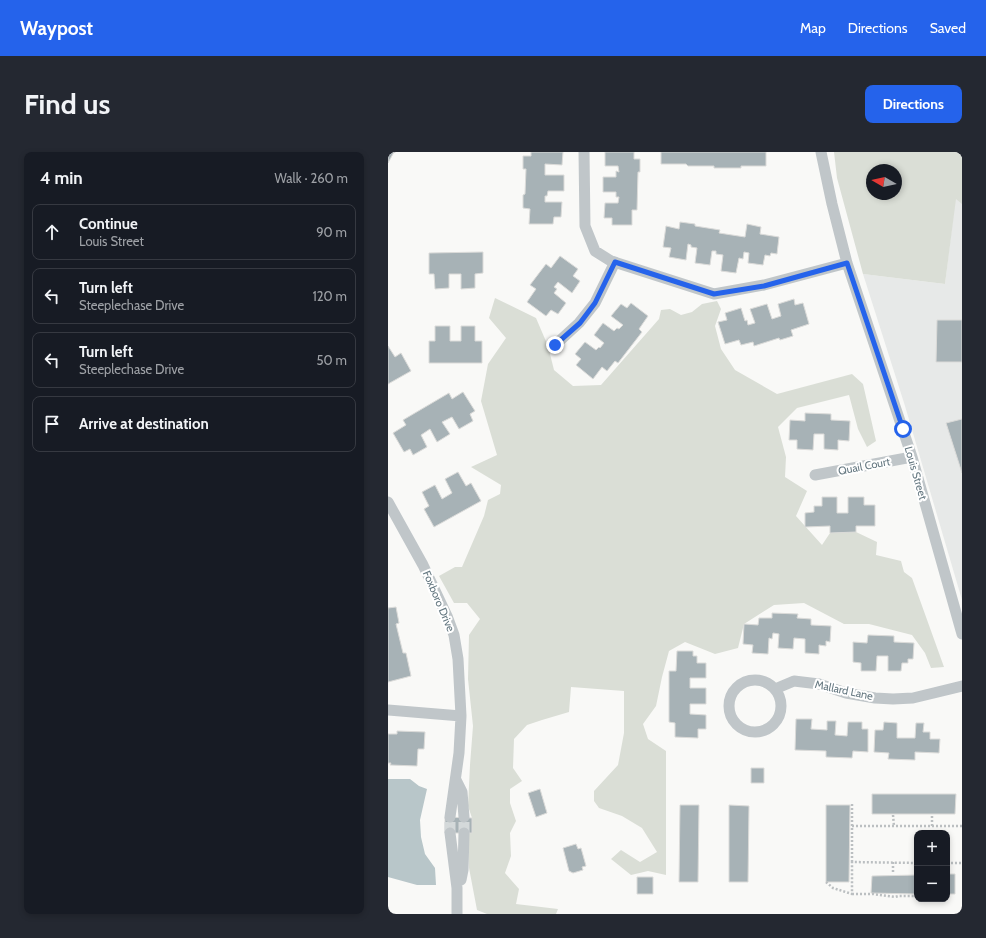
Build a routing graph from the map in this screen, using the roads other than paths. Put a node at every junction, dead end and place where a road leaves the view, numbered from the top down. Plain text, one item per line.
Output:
1 (584, 152) edge
2 (821, 152) edge
3 (615, 262) junction
4 (847, 263) junction
5 (555, 345) dead end
6 (912, 457) junction
7 (815, 475) dead end
8 (388, 502) edge
9 (962, 634) edge
10 (962, 686) edge
11 (775, 690) junction
12 (388, 710) edge
13 (461, 716) junction
14 (456, 780) junction
15 (464, 817) tunnel mouth
16 (450, 818) tunnel mouth
17 (450, 833) tunnel mouth
18 (464, 833) tunnel mouth
19 (457, 888) junction
20 (457, 914) edge

1 - 3 street
2 - 4 street, Louis Street
3 - 4 street
3 - 5 street
4 - 6 street, Louis Street
6 - 7 street, Quail Court
6 - 9 street, Louis Street
8 - 13 street, Foxboro Drive
10 - 11 street, Mallard Lane
11 - 11 street
12 - 13 street
13 - 14 street, Foxboro Drive
14 - 15 street, Foxboro Drive
14 - 16 street, Foxboro Drive
17 - 19 street
18 - 19 street
19 - 20 street

